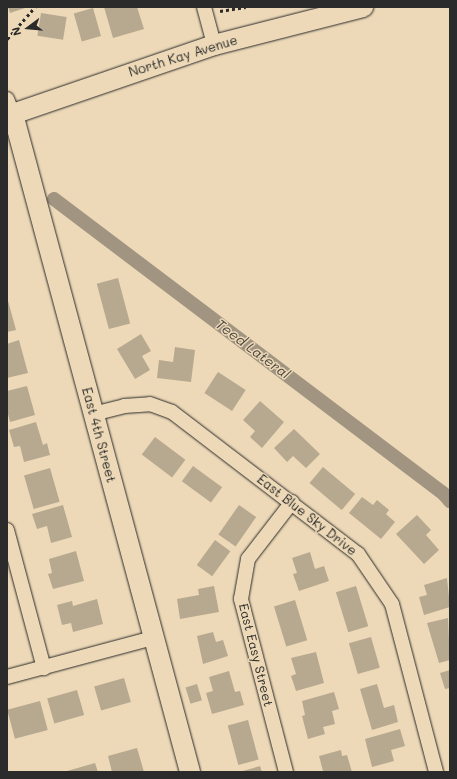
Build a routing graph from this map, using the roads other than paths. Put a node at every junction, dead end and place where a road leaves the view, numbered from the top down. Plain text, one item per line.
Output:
1 (204, 7) edge
2 (363, 7) edge
3 (214, 45) junction
4 (9, 110) edge
5 (93, 414) junction
6 (292, 502) junction
7 (7, 530) edge
8 (153, 638) junction
9 (44, 668) junction
10 (7, 678) edge
11 (190, 772) edge
12 (286, 772) edge
13 (436, 772) edge

1 - 3 street
2 - 3 street, North Kay Avenue
3 - 4 street, North Kay Avenue
4 - 5 street, East 4th Street
5 - 6 street, East Blue Sky Drive
5 - 8 street, East 4th Street
6 - 12 street, East Easy Street
6 - 13 street, East Blue Sky Drive
7 - 9 street
8 - 9 street
8 - 11 street, East 4th Street
9 - 10 street

